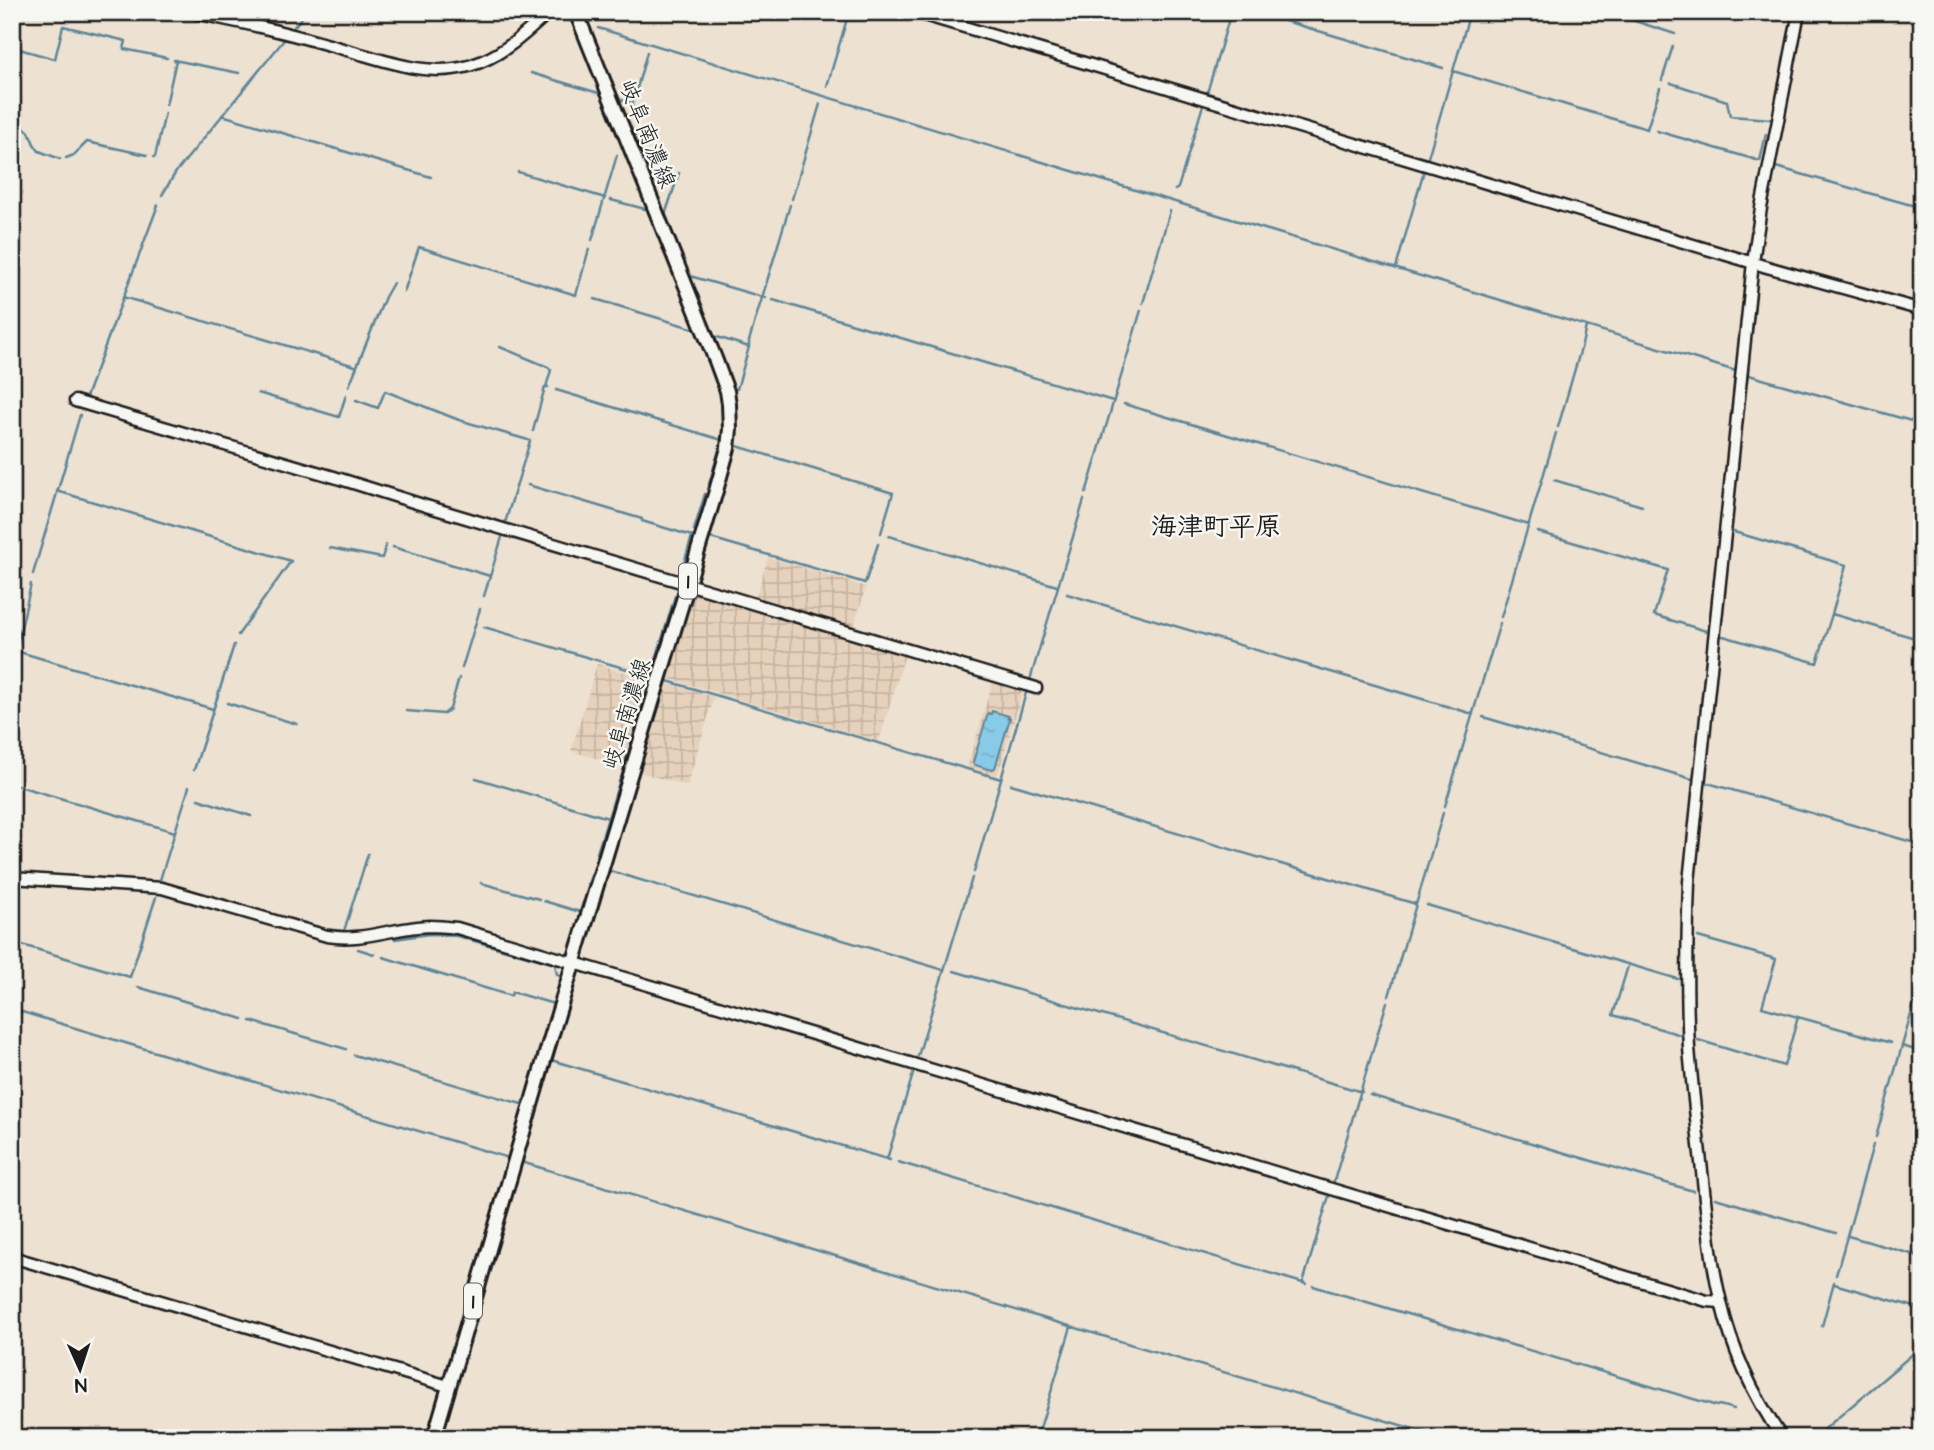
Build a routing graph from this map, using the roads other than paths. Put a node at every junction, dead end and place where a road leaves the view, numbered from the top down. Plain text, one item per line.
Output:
1 (191, 12) edge
2 (549, 12) edge
3 (576, 12) edge
4 (914, 12) edge
5 (1799, 12) edge
6 (1752, 262) junction
7 (1922, 310) edge
8 (75, 401) dead end
9 (687, 584) junction
10 (1035, 688) dead end
11 (12, 878) edge
12 (574, 962) junction
13 (12, 1258) edge
14 (1721, 1303) junction
15 (448, 1386) junction
16 (1778, 1435) edge
17 (434, 1438) edge

1 - 2 street
3 - 9 main road, 岐阜南濃線 / 1
4 - 6 street
5 - 6 street
6 - 7 street
6 - 14 street
8 - 9 street
9 - 10 street
9 - 12 main road, 岐阜南濃線 / 1
11 - 12 street
12 - 14 street
12 - 15 main road, 岐阜南濃線 / 1
13 - 15 street
14 - 16 street
15 - 17 main road, 岐阜南濃線 / 1

